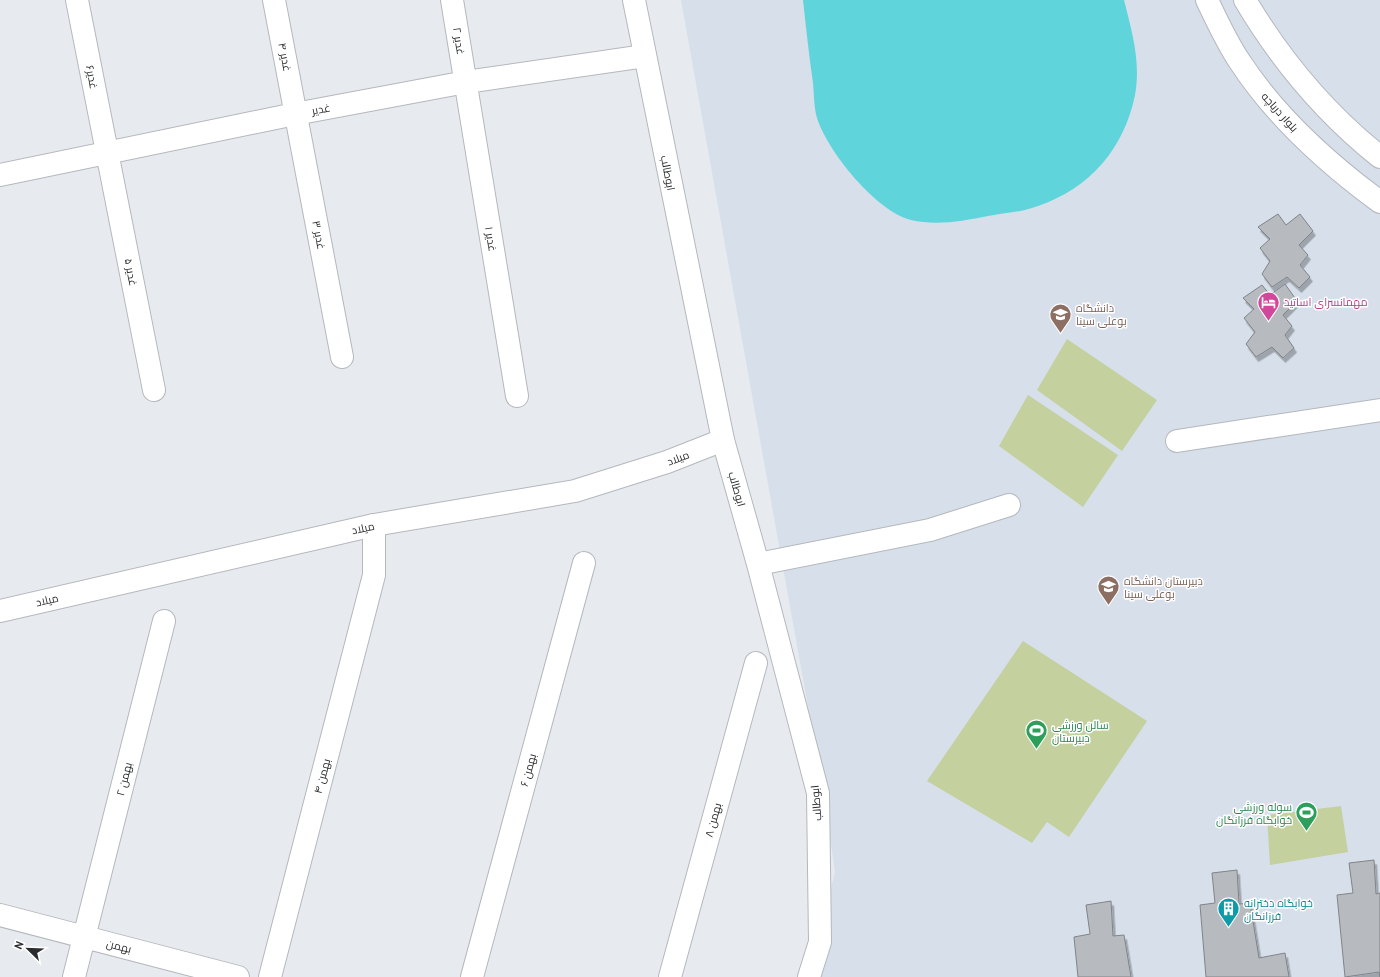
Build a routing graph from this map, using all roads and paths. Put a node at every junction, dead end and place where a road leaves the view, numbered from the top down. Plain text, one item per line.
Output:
1 (77, 0) edge
2 (274, 0) edge
3 (452, 0) edge
4 (634, 0) edge
5 (1207, 0) edge
6 (1245, 0) edge
7 (645, 56) junction
8 (466, 82) junction
9 (295, 114) junction
10 (107, 153) junction
11 (1380, 157) edge
12 (0, 175) edge
13 (1380, 202) edge
14 (342, 357) dead end
15 (154, 390) dead end
16 (517, 396) dead end
17 (1380, 410) edge
18 (723, 440) junction
19 (1178, 441) dead end
20 (1009, 505) dead end
21 (374, 525) junction
22 (584, 563) dead end
23 (758, 564) junction
24 (0, 611) edge
25 (164, 621) dead end
26 (756, 663) dead end
27 (0, 915) edge
28 (84, 937) junction
29 (74, 977) edge
30 (238, 977) edge
31 (270, 977) edge
32 (472, 977) edge
33 (670, 977) edge
34 (809, 977) edge

1 - 10 street, غدیر۶
2 - 9 street, غدیر ۴
3 - 8 street, غدیر ۲
4 - 7 street, ابوطالب
5 - 13 street, بلوار دریاچه
6 - 11 street
7 - 8 street, غدیر
7 - 18 street, ابوطالب
8 - 9 street, غدیر
8 - 16 street, غدیر ۱
9 - 10 street, غدیر
9 - 14 street, غدیر ۳
10 - 12 street, غدیر
10 - 15 street, غدیر ۵
17 - 19 street
18 - 21 street, میلاد
18 - 23 street, ابوطالب
20 - 23 street
21 - 24 street, میلاد
21 - 31 street, بهمن ۴
22 - 32 street, بهمن ۶
23 - 34 street, ابوطالب
25 - 28 street, بهمن ۲
26 - 33 street, بهمن ۸
27 - 28 street, بهمن
28 - 29 street, بهمن ۲
28 - 30 street, بهمن

